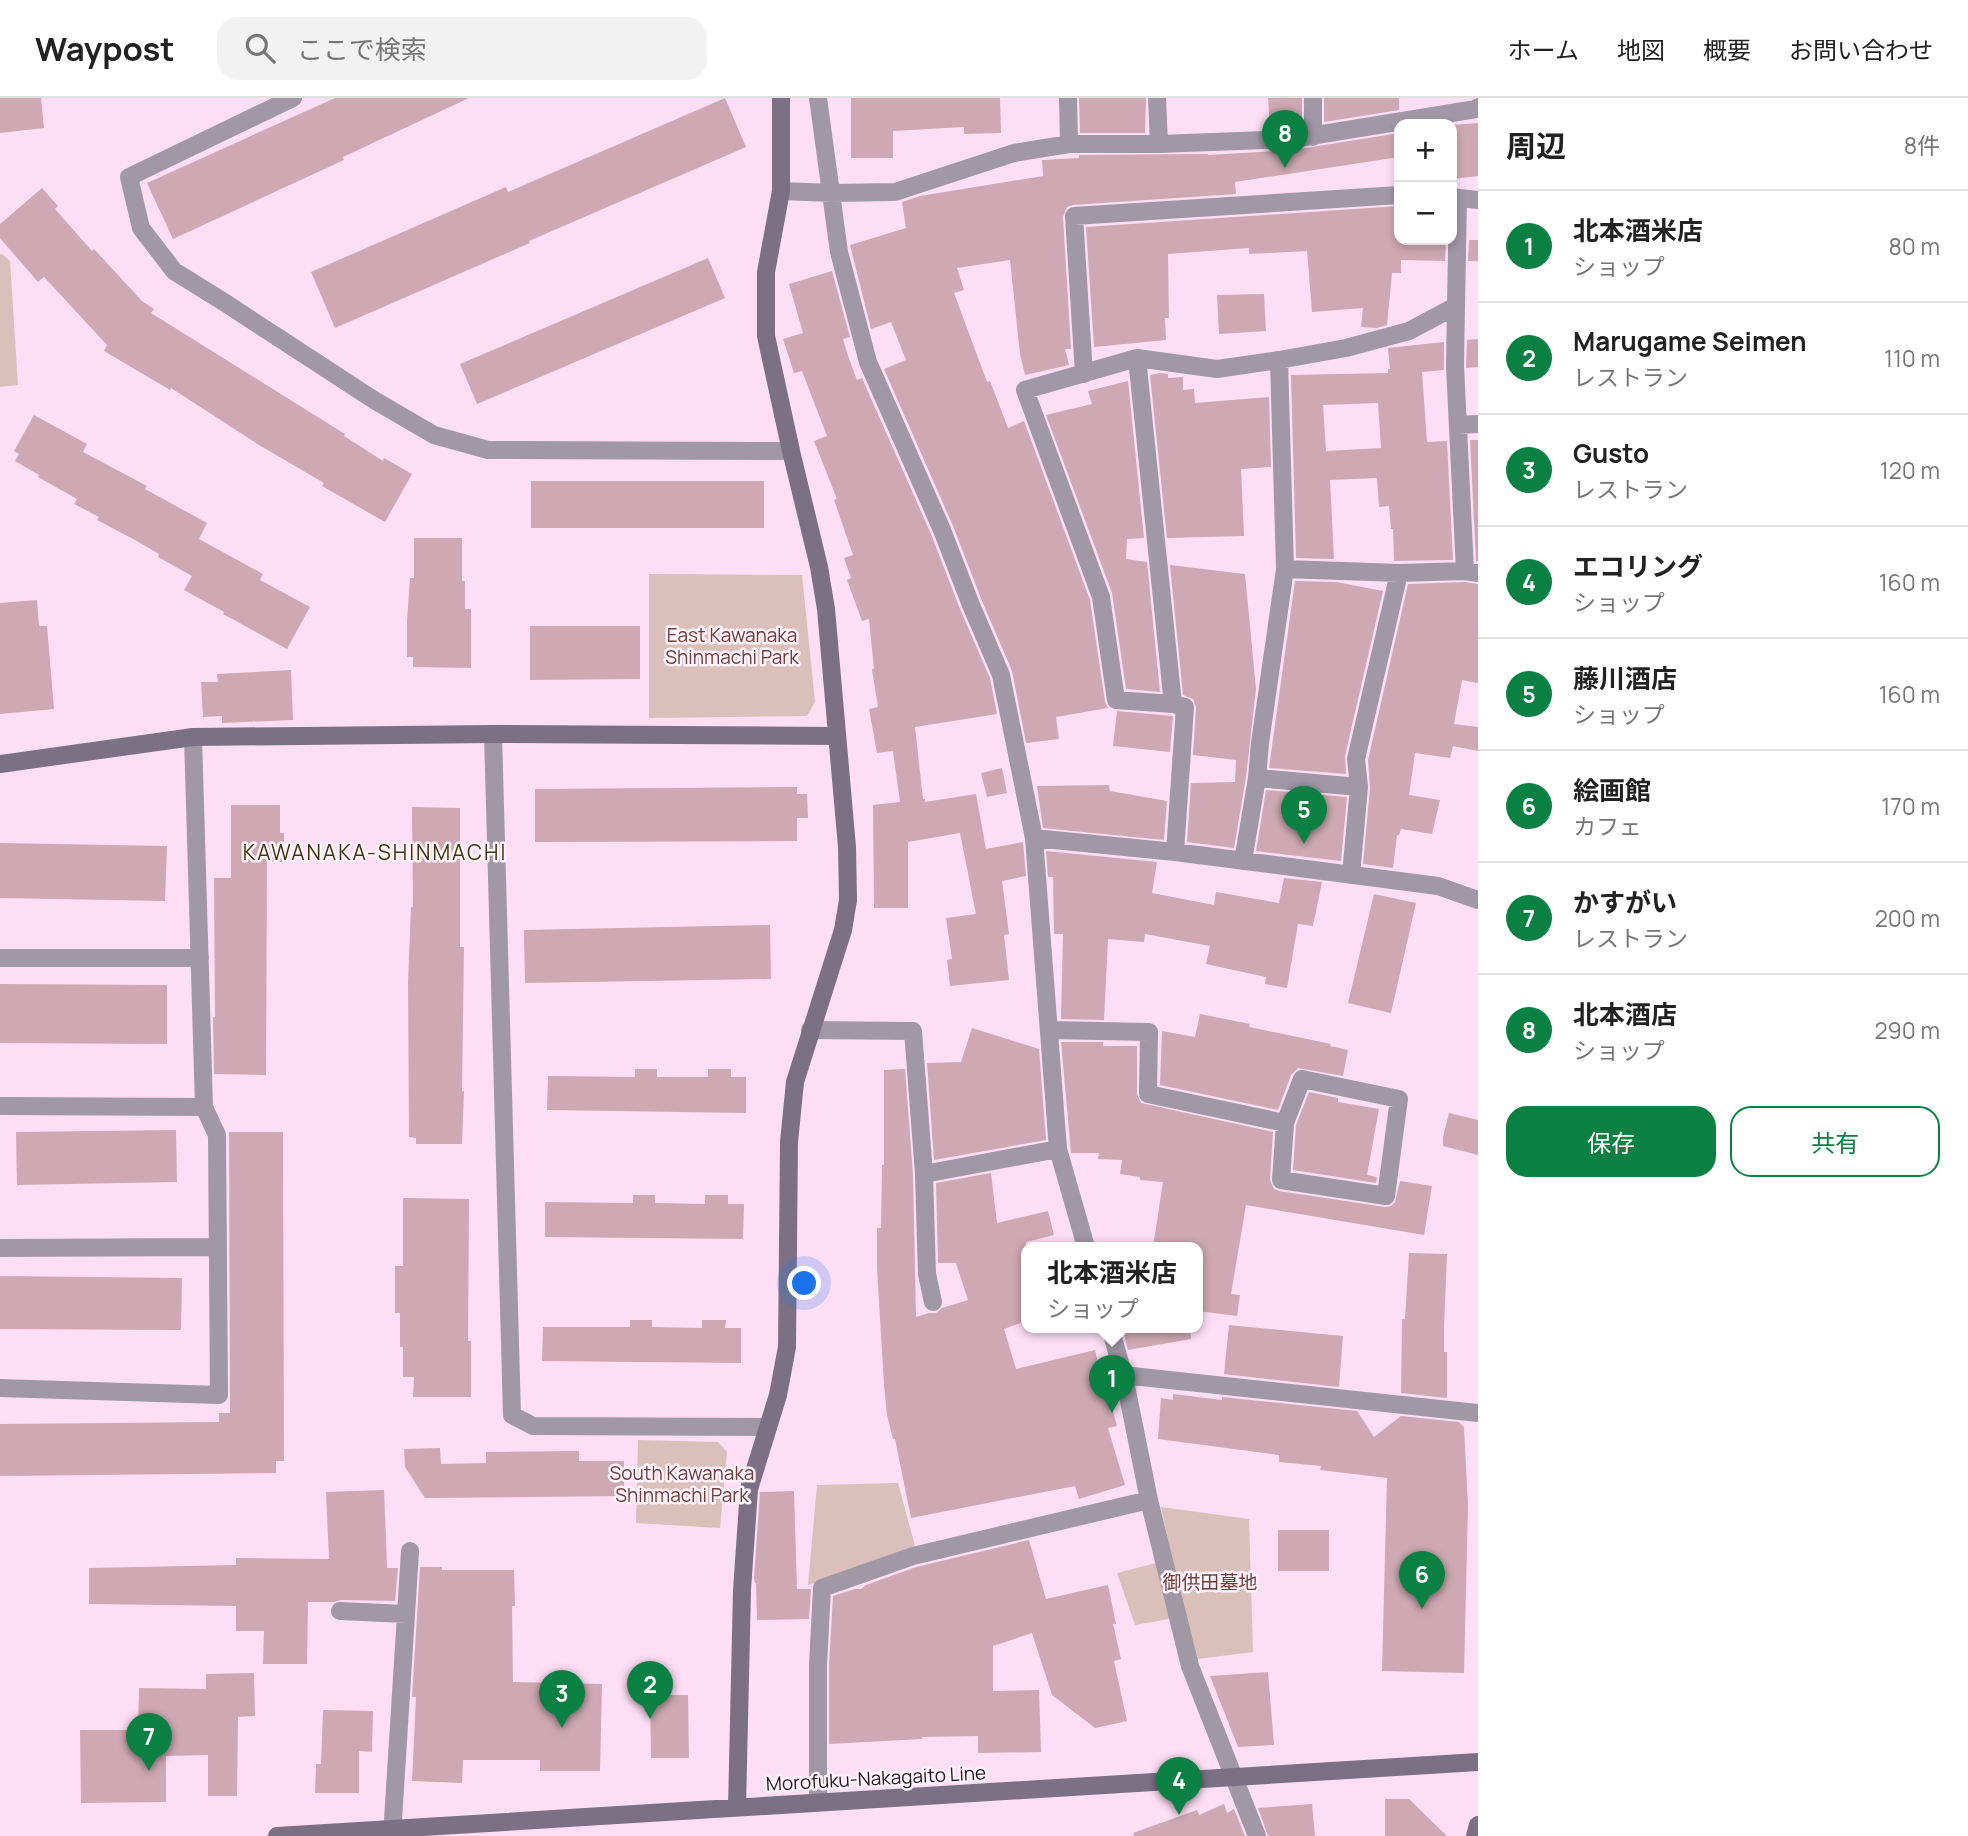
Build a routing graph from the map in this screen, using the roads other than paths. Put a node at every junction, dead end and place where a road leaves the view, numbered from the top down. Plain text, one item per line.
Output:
1 (293, 98) edge
2 (781, 98) edge
3 (818, 98) edge
4 (1068, 98) edge
5 (1157, 98) edge
6 (1312, 98) edge
7 (1478, 107) edge
8 (1313, 137) junction
9 (1069, 144) junction
10 (1159, 144) junction
11 (781, 191) junction
12 (832, 193) junction
13 (1394, 195) edge
14 (1457, 197) edge
15 (1478, 200) edge
16 (1455, 245) edge
17 (1456, 306) junction
18 (1137, 358) junction
19 (1279, 360) junction
20 (1084, 374) junction
21 (1478, 424) edge
22 (1458, 425) junction
23 (791, 451) junction
24 (1285, 569) junction
25 (1472, 572) edge
26 (1399, 573) junction
27 (1173, 704) junction
28 (493, 734) junction
29 (837, 736) junction
30 (193, 737) junction
31 (0, 764) edge
32 (1257, 778) junction
33 (1359, 787) junction
34 (1034, 838) junction
35 (1175, 852) junction
36 (1243, 861) junction
37 (1351, 875) junction
38 (1478, 900) edge
39 (0, 958) edge
40 (200, 958) junction
41 (810, 1030) junction
42 (1049, 1030) junction
43 (0, 1106) edge
44 (204, 1107) junction
45 (1285, 1123) junction
46 (1058, 1149) junction
47 (924, 1174) junction
48 (1085, 1242) edge
49 (217, 1247) junction
50 (0, 1248) edge
51 (933, 1302) dead end
52 (1112, 1333) edge
53 (1123, 1375) junction
54 (0, 1388) edge
55 (1478, 1413) edge
56 (768, 1427) junction
57 (1150, 1500) junction
58 (410, 1551) dead end
59 (340, 1611) dead end
60 (406, 1614) junction
61 (1478, 1762) edge
62 (1233, 1779) junction
63 (818, 1802) junction
64 (737, 1808) junction
65 (1478, 1825) edge
66 (392, 1832) edge
67 (277, 1836) edge
68 (1257, 1836) edge
69 (1475, 1836) edge

1 - 23 street
2 - 11 street
3 - 12 street
4 - 9 street
5 - 10 street
6 - 8 street
7 - 8 street
8 - 10 street
9 - 10 street
9 - 12 street
11 - 12 street
11 - 23 street
12 - 34 street
13 - 20 street
14 - 15 street
16 - 17 street
17 - 19 street
17 - 22 street
18 - 19 street
18 - 20 street
18 - 27 street
19 - 24 street
20 - 27 street
21 - 22 street
22 - 25 street
23 - 29 street
24 - 26 street
24 - 32 street
25 - 26 street
26 - 33 street
27 - 35 street
28 - 29 street
28 - 30 street
28 - 56 street
29 - 41 street
30 - 31 street
30 - 40 street
32 - 33 street
32 - 36 street
33 - 37 street
34 - 35 street
34 - 42 street
35 - 36 street
36 - 37 street
37 - 38 street
39 - 40 street
40 - 44 street
41 - 47 street
41 - 56 street
42 - 45 street
42 - 46 street
43 - 44 street
44 - 49 street
45 - 45 street
46 - 47 street
46 - 48 street
47 - 51 street
49 - 50 street
49 - 54 street
52 - 53 street
53 - 55 street
53 - 57 street
56 - 64 street
57 - 62 street
57 - 63 street
58 - 60 street
59 - 60 street
60 - 66 street
61 - 62 street, Morofuku-Nakagaito Line
62 - 63 street, Morofuku-Nakagaito Line
62 - 68 street
63 - 64 street, Morofuku-Nakagaito Line
64 - 66 street, Morofuku-Nakagaito Line
65 - 69 street
66 - 67 street, Morofuku-Nakagaito Line

